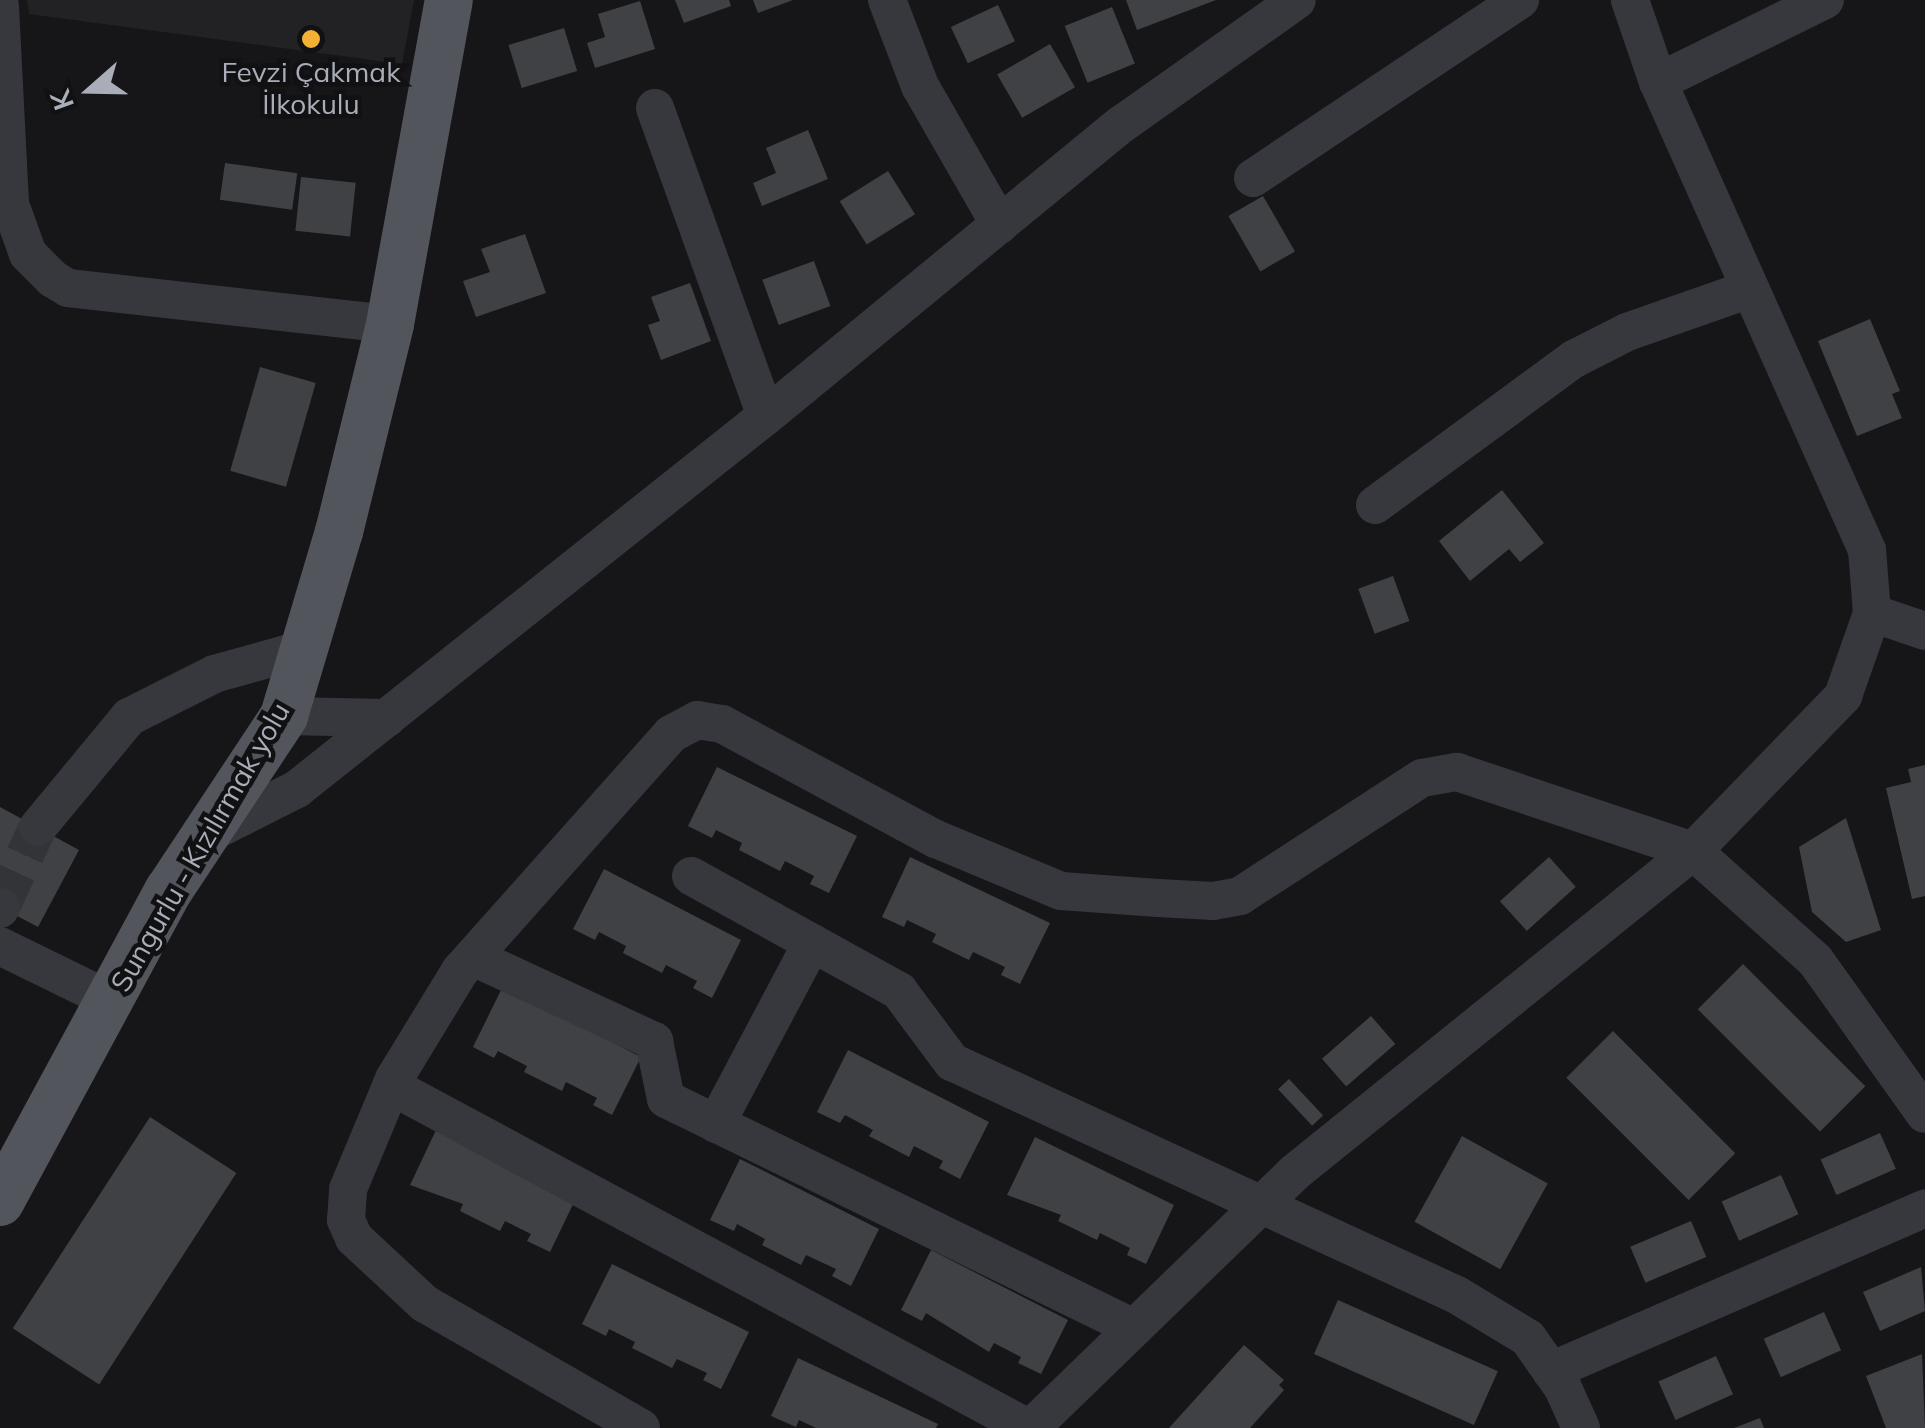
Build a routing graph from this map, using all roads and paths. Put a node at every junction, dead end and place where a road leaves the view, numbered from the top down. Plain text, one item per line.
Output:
1 (448, 0) edge
2 (888, 0) edge
3 (1297, 0) edge
4 (1520, 0) edge
5 (1630, 0) edge
6 (1826, 0) edge
7 (0, 6) edge
8 (1658, 82) junction
9 (654, 108) dead end
10 (1253, 178) dead end
11 (1000, 225) junction
12 (1750, 289) junction
13 (390, 324) junction
14 (766, 416) junction
15 (1375, 505) dead end
16 (1872, 614) junction
17 (1925, 632) edge
18 (304, 649) junction
19 (284, 716) junction
20 (387, 718) junction
21 (38, 828) tunnel mouth
22 (206, 835) junction
23 (1693, 851) junction
24 (691, 876) dead end
25 (812, 943) junction
26 (0, 946) edge
27 (472, 957) junction
28 (110, 1000) junction
29 (391, 1086) junction
30 (1925, 1114) edge
31 (716, 1124) junction
32 (0, 1202) edge
33 (1261, 1204) junction
34 (1925, 1208) edge
35 (1134, 1328) junction
36 (1551, 1371) junction
37 (642, 1428) edge
38 (1030, 1428) edge
39 (1582, 1428) edge

1 - 13 main road, Sungurlu - Kızılırmak yolu
2 - 11 street
3 - 11 street
4 - 10 street
5 - 8 street
6 - 8 street
7 - 13 street
8 - 12 street
9 - 14 street
11 - 14 street
12 - 15 street
12 - 16 street
13 - 18 main road, Sungurlu - Kızılırmak yolu
14 - 20 street
16 - 17 street
16 - 23 street
18 - 19 main road, Sungurlu - Kızılırmak yolu
18 - 21 street
19 - 20 street
19 - 22 main road, Sungurlu - Kızılırmak yolu
20 - 22 street
22 - 28 main road, Sungurlu - Kızılırmak yolu
23 - 27 street
23 - 30 street
23 - 33 street
24 - 25 street
25 - 31 street
25 - 33 street
26 - 28 street
27 - 29 street
27 - 31 street
28 - 32 main road, Sungurlu - Kızılırmak yolu
29 - 37 street
29 - 38 street
31 - 35 street
33 - 35 street
33 - 36 street
34 - 36 street
35 - 38 street
36 - 39 street

